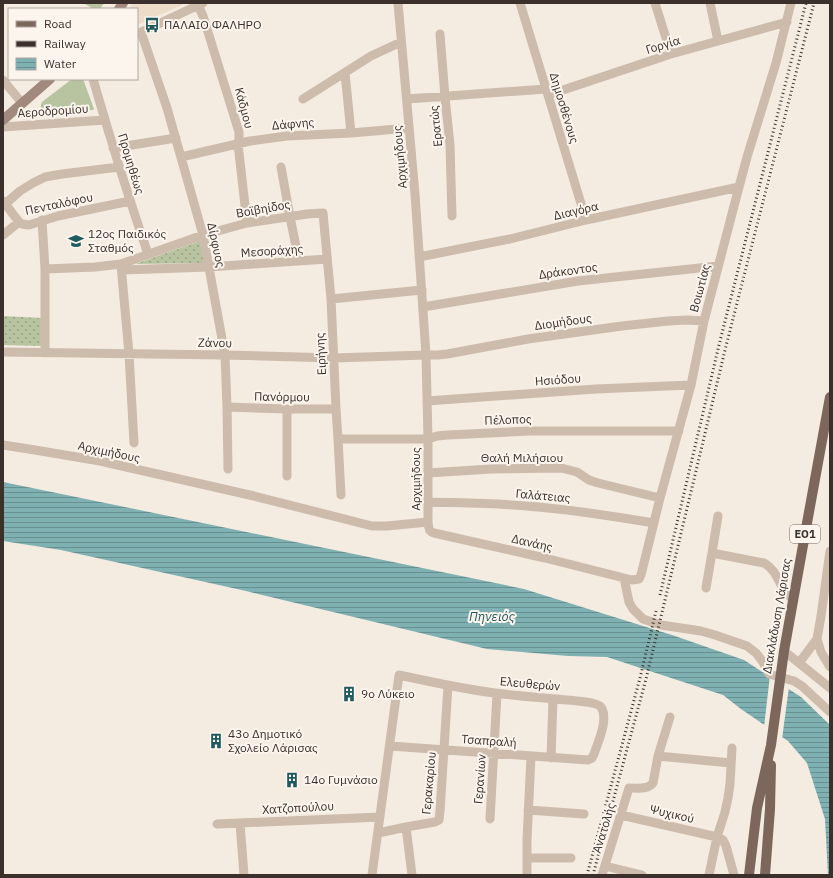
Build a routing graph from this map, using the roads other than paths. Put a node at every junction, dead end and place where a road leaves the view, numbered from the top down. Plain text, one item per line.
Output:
1 (398, 3) edge
2 (520, 3) edge
3 (655, 3) edge
4 (710, 3) edge
5 (791, 3) edge
6 (199, 4) edge
7 (787, 22) junction
8 (139, 33) edge
9 (440, 34) dead end
10 (718, 41) junction
11 (401, 42) junction
12 (671, 54) junction
13 (345, 73) junction
14 (3, 80) edge
15 (49, 80) edge
16 (94, 80) edge
17 (547, 92) junction
18 (445, 96) junction
19 (304, 99) dead end
20 (407, 99) junction
21 (22, 103) junction
22 (3, 120) edge
23 (105, 120) junction
24 (3, 127) edge
25 (409, 128) junction
26 (351, 133) junction
27 (176, 138) junction
28 (238, 144) junction
29 (113, 148) junction
30 (180, 157) junction
31 (119, 167) junction
32 (281, 167) dead end
33 (739, 187) junction
34 (130, 201) junction
35 (4, 203) edge
36 (323, 213) joint
37 (290, 216) junction
38 (452, 216) dead end
39 (42, 220) junction
40 (586, 220) junction
41 (19, 222) junction
42 (247, 223) junction
43 (3, 235) edge
44 (203, 235) junction
45 (148, 254) junction
46 (419, 257) junction
47 (327, 259) junction
48 (299, 261) junction
49 (718, 266) junction
50 (121, 267) junction
51 (208, 267) junction
52 (45, 269) junction
53 (422, 290) junction
54 (331, 299) junction
55 (423, 307) junction
56 (704, 321) junction
57 (3, 352) edge
58 (45, 353) junction
59 (129, 354) junction
60 (225, 354) junction
61 (426, 354) junction
62 (334, 358) junction
63 (691, 385) junction
64 (830, 397) edge
65 (427, 401) junction
66 (227, 407) junction
67 (287, 409) junction
68 (336, 409) junction
69 (679, 431) junction
70 (428, 439) junction
71 (338, 440) junction
72 (134, 443) dead end
73 (3, 445) edge
74 (228, 470) dead end
75 (428, 473) junction
76 (287, 476) dead end
77 (341, 494) dead end
78 (660, 498) junction
79 (428, 502) junction
80 (718, 516) dead end
81 (428, 522) junction
82 (654, 523) junction
83 (830, 550) edge
84 (712, 553) junction
85 (624, 578) junction
86 (637, 580) joint
87 (706, 588) dead end
88 (793, 599) junction
89 (826, 616) edge
90 (817, 639) junction
91 (784, 651) junction
92 (799, 663) junction
93 (830, 666) edge
94 (448, 686) junction
95 (830, 688) edge
96 (497, 694) junction
97 (554, 699) junction
98 (830, 712) edge
99 (670, 717) dead end
100 (771, 745) junction
101 (390, 746) junction
102 (732, 748) dead end
103 (444, 750) junction
104 (494, 753) junction
105 (531, 756) junction
106 (658, 756) junction
107 (551, 758) junction
108 (588, 760) joint
109 (731, 762) junction
110 (528, 810) junction
111 (584, 814) dead end
112 (621, 815) junction
113 (380, 817) junction
114 (490, 819) dead end
115 (240, 823) junction
116 (217, 824) dead end
117 (406, 827) junction
118 (378, 833) junction
119 (717, 837) junction
120 (527, 858) junction
121 (571, 858) dead end
122 (604, 870) edge
123 (244, 875) edge
124 (372, 875) edge
125 (412, 875) edge
126 (527, 875) edge
127 (642, 875) edge
128 (709, 875) edge
129 (734, 875) edge
130 (750, 875) edge
131 (765, 875) edge

1 - 11 street, Αρχιμήδους
2 - 17 street, Δημοσθένους
3 - 12 street
4 - 10 street
5 - 7 street, Βοιωτίας
6 - 8 street
6 - 28 street, Κάδμου
7 - 10 street, Γοργία
7 - 33 street, Βοιωτίας
8 - 27 street, Δίρφυος
9 - 18 street, Ερατώς
10 - 12 street, Γοργία
11 - 13 street
11 - 20 street, Αρχιμήδους
12 - 17 street, Γοργία
13 - 19 street
13 - 26 street
14 - 21 street
15 - 21 main road
16 - 23 street, Προμηθέως
17 - 18 street, Γοργία
17 - 40 street, Δημοσθένους
18 - 20 street, Γοργία
18 - 38 street, Ερατώς
20 - 25 street, Αρχιμήδους
21 - 22 main road
23 - 24 street, Αεροδρομίου
23 - 29 street, Προμηθέως
25 - 26 street, Δάφνης
25 - 46 street, Αρχιμήδους
26 - 28 street, Δάφνης
27 - 29 street
27 - 30 street, Δίρφυος
28 - 30 street, Δάφνης
28 - 42 street, Κάδμου
29 - 31 street, Προμηθέως
30 - 44 street, Δίρφυος
31 - 34 street, Προμηθέως
31 - 35 street
32 - 37 street
33 - 40 street, Διαγόρα
33 - 49 street, Βοιωτίας
34 - 39 street, Πενταλόφου
34 - 45 street, Προμηθέως
35 - 41 street, Πενταλόφου
36 - 37 street, Βοϊβηίδος
36 - 47 street, Ειρήνης
37 - 42 street, Βοϊβηίδος
37 - 48 street
39 - 41 street, Πενταλόφου
39 - 52 street
40 - 46 street, Διαγόρα
41 - 43 street
42 - 44 street, Βοϊβηίδος
44 - 45 street, Βοϊβηίδος
44 - 51 street, Δίρφυος
45 - 50 street, Βοϊβηίδος
46 - 53 street, Αρχιμήδους
47 - 48 street, Μεσοράχης
47 - 54 street, Ειρήνης
48 - 51 street, Μεσοράχης
49 - 55 street, Δράκοντος
49 - 56 street, Βοιωτίας
50 - 51 street, Μεσοράχης
50 - 52 street, Βοϊβηίδος
50 - 59 street
51 - 60 street, Δίρφυος
52 - 58 street
53 - 54 street
53 - 55 street, Αρχιμήδους
54 - 62 street, Ειρήνης
55 - 61 street, Αρχιμήδους
56 - 61 street, Διομήδους
56 - 63 street, Βοιωτίας
57 - 58 street, Ζάνου
58 - 59 street, Ζάνου
59 - 60 street, Ζάνου
59 - 72 street
60 - 62 street, Ζάνου
60 - 66 street, Δίρφυος
61 - 62 street, Ζάνου
61 - 65 street, Αρχιμήδους
62 - 68 street, Ειρήνης
63 - 65 street, Ησιόδου
63 - 69 street, Βοιωτίας
64 - 88 main road, Διακλάδωση Λάρισας / ΕΟ1
65 - 70 street, Αρχιμήδους
66 - 67 street, Πανόρμου
66 - 74 street, Δίρφυος
67 - 68 street, Πανόρμου
67 - 76 street
68 - 71 street, Ειρήνης
69 - 70 street, Πέλοπος
69 - 78 street, Βοιωτίας
70 - 71 street, Πέλοπος
70 - 75 street, Αρχιμήδους
71 - 77 street, Ειρήνης
73 - 81 street, Αρχιμήδους
75 - 78 street, Θαλή Μιλήσιου
75 - 79 street, Αρχιμήδους
78 - 82 street, Βοιωτίας
79 - 81 street, Αρχιμήδους
79 - 82 street, Γαλάτειας
80 - 84 street
81 - 85 street, Δανάης
82 - 86 street, Βοιωτίας
83 - 89 street
84 - 87 street
84 - 88 street
85 - 86 street, Δανάης
85 - 98 street
88 - 91 main road, Διακλάδωση Λάρισας / ΕΟ1
89 - 90 street
90 - 92 street
90 - 93 street
91 - 92 street
91 - 100 main road, Διακλάδωση Λάρισας / ΕΟ1
92 - 95 street
94 - 96 street, Ελευθερών
94 - 101 street, Ελευθερών
94 - 103 street, Γερακαρίου
96 - 97 street, Ελευθερών
96 - 104 street, Γερανίων
97 - 107 street
97 - 108 street, Ελευθερών
99 - 106 street
100 - 130 main road, Διακλάδωση Λάρισας / ΕΟ1
100 - 131 main road, Διακλάδωση Λάρισας / ΕΟ1
101 - 103 street, Τσαπραλή
101 - 113 street
102 - 109 street
103 - 104 street, Τσαπραλή
103 - 117 street, Γερακαρίου
104 - 105 street, Τσαπραλή
104 - 114 street, Γερανίων
105 - 107 street, Τσαπραλή
105 - 110 street
106 - 109 street
106 - 112 street, Ανατολής
107 - 108 street, Τσαπραλή
109 - 119 street
110 - 111 street
110 - 120 street
112 - 119 street, Ψυχικού
112 - 122 street, Ανατολής
113 - 115 street, Χατζοπούλου
113 - 118 street
115 - 116 street, Χατζοπούλου
115 - 123 street
117 - 118 street, Γερακαρίου
117 - 125 street
118 - 124 street
119 - 128 street
119 - 129 street
120 - 121 street
120 - 126 street
122 - 127 street

